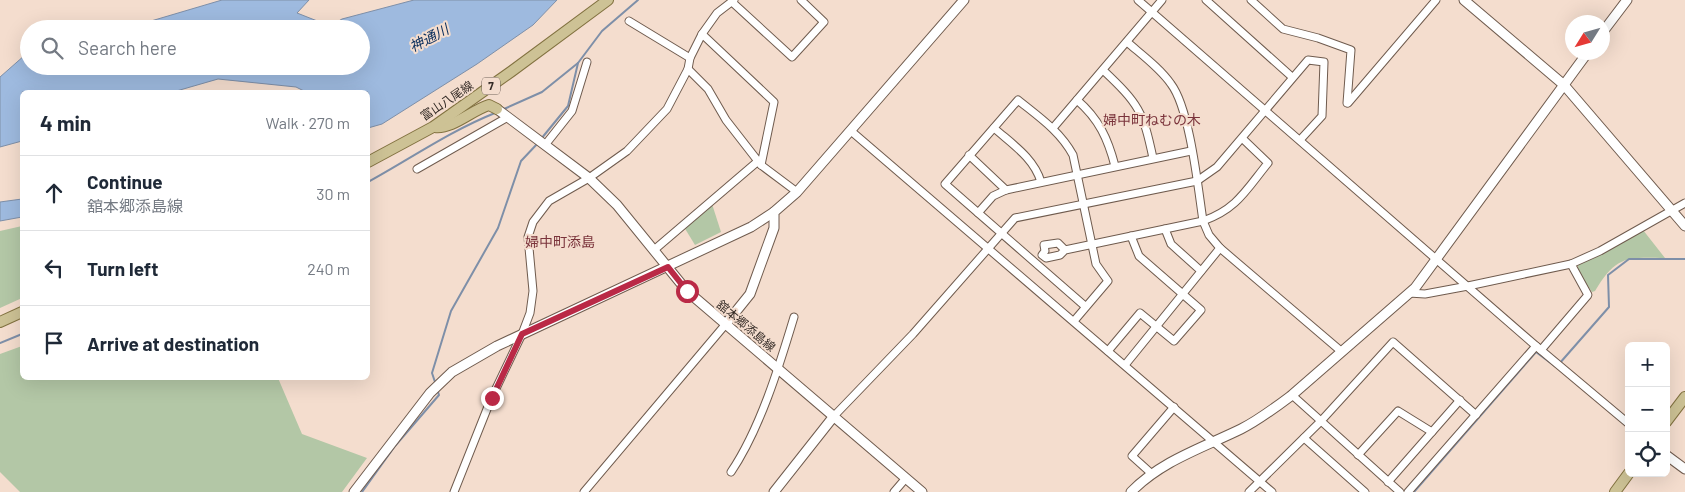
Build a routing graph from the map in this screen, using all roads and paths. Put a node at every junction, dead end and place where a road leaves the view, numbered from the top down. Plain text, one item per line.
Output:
1 (608, 0) edge
2 (801, 0) edge
3 (964, 0) edge
4 (1138, 0) edge
5 (1162, 0) edge
6 (1206, 0) edge
7 (1251, 0) edge
8 (1436, 0) edge
9 (1464, 0) edge
10 (1627, 0) edge
11 (733, 1) edge
12 (1153, 12) junction
13 (629, 21) dead end
14 (1610, 22) edge
15 (702, 34) junction
16 (1127, 42) junction
17 (690, 58) junction
18 (1582, 60) edge
19 (587, 62) dead end
20 (688, 69) junction
21 (1103, 70) junction
22 (1292, 77) junction
23 (1564, 85) junction
24 (1077, 100) junction
25 (1265, 109) junction
26 (502, 113) junction
27 (432, 127) junction
28 (994, 128) junction
29 (1053, 128) junction
30 (851, 131) junction
31 (1243, 139) junction
32 (1300, 140) junction
33 (545, 145) junction
34 (1191, 151) junction
35 (969, 155) junction
36 (1153, 158) junction
37 (370, 161) edge
38 (759, 164) junction
39 (1115, 166) junction
40 (417, 169) dead end
41 (1077, 174) junction
42 (589, 178) junction
43 (1197, 181) junction
44 (1041, 182) junction
45 (1006, 190) junction
46 (797, 192) junction
47 (1082, 203) junction
48 (1685, 203) edge
49 (1672, 211) junction
50 (774, 212) junction
51 (978, 213) junction
52 (1203, 221) junction
53 (1685, 226) edge
54 (1165, 229) junction
55 (1001, 233) junction
56 (1131, 236) junction
57 (1091, 244) junction
58 (988, 248) junction
59 (1220, 248) junction
60 (654, 250) junction
61 (1065, 250) junction
62 (1042, 255) junction
63 (1438, 258) junction
64 (1036, 262) junction
65 (1571, 264) junction
66 (668, 267) junction
67 (1201, 271) junction
68 (1468, 286) junction
69 (1409, 293) junction
70 (1182, 294) junction
71 (1086, 307) junction
72 (20, 313) edge
73 (794, 317) dead end
74 (0, 322) edge
75 (1074, 322) junction
76 (725, 325) junction
77 (1156, 327) junction
78 (522, 334) junction
79 (1538, 348) junction
80 (1108, 350) junction
81 (1342, 352) junction
82 (1125, 365) junction
83 (778, 370) junction
84 (1292, 395) junction
85 (1685, 397) edge
86 (1460, 400) junction
87 (1174, 407) junction
88 (1476, 415) junction
89 (834, 416) junction
90 (1670, 417) edge
91 (1321, 421) junction
92 (1625, 421) edge
93 (1432, 432) junction
94 (1304, 438) junction
95 (1213, 441) junction
96 (1358, 455) junction
97 (1670, 458) edge
98 (1685, 469) edge
99 (731, 472) dead end
100 (1152, 474) junction
101 (1626, 477) edge
102 (906, 478) junction
103 (1260, 482) junction
104 (1388, 482) junction
105 (354, 492) edge
106 (454, 492) edge
107 (584, 492) edge
108 (774, 492) edge
109 (894, 492) edge
110 (922, 492) edge
111 (1131, 492) edge
112 (1249, 492) edge
113 (1272, 492) edge
114 (1365, 492) edge
115 (1400, 492) edge
116 (1408, 492) edge
117 (1615, 492) edge

1 - 27 main road, 富山八尾線 / 7
2 - 11 street
3 - 30 street
4 - 12 street
5 - 12 street
6 - 22 street
7 - 8 street
9 - 23 street
10 - 14 street
11 - 15 street
12 - 16 street
12 - 25 street
13 - 17 street
15 - 17 street
15 - 38 street
16 - 21 street
16 - 34 street
17 - 20 street
18 - 23 street
19 - 33 street
20 - 38 street
20 - 42 street
21 - 24 street
21 - 36 street
22 - 25 street
22 - 32 street
23 - 49 street
23 - 63 street
24 - 29 street
24 - 39 street
25 - 31 street
25 - 32 street
26 - 27 main road
26 - 33 street, 舘本郷添島線
26 - 40 street
27 - 37 main road, 富山八尾線 / 7
28 - 29 street
28 - 35 street
28 - 44 street
29 - 41 street
30 - 46 street
30 - 58 street
31 - 43 street
31 - 52 street
32 - 63 street
33 - 42 street, 舘本郷添島線
34 - 36 street
34 - 43 street
35 - 45 street
35 - 51 street
36 - 39 street
38 - 46 street
38 - 60 street
39 - 41 street
41 - 44 street
41 - 47 street
42 - 60 street, 舘本郷添島線
42 - 78 street
43 - 47 street
43 - 52 street
44 - 45 street
45 - 51 street
46 - 50 street
47 - 55 street
47 - 57 street
48 - 49 street
49 - 53 street
49 - 65 street
50 - 66 street
50 - 76 street
51 - 55 street
52 - 54 street
52 - 59 street
54 - 56 street
54 - 67 street
55 - 58 street
55 - 64 street
56 - 57 street
56 - 70 street
57 - 61 street
57 - 71 street
58 - 75 street
58 - 89 street
59 - 67 street
59 - 81 street
60 - 66 street, 舘本郷添島線
61 - 62 street
61 - 62 street
62 - 64 street
63 - 68 street
63 - 69 street
64 - 71 street
65 - 68 street
65 - 79 street
66 - 76 street, 舘本郷添島線
66 - 78 street
67 - 70 street
68 - 69 street
68 - 79 street
69 - 81 street
70 - 77 street
70 - 77 street
71 - 75 street
72 - 74 main road
73 - 83 street
75 - 80 street
76 - 83 street, 舘本郷添島線
76 - 107 street
77 - 80 street
77 - 82 street
78 - 105 street
78 - 106 street
79 - 88 street
79 - 92 street
80 - 82 street
81 - 84 street
82 - 87 street
83 - 89 street, 舘本郷添島線
83 - 99 street
84 - 91 street
84 - 95 street
85 - 90 main road
86 - 88 street
86 - 91 street
86 - 93 street
87 - 95 street
87 - 100 street
88 - 116 street
89 - 102 street, 舘本郷添島線
89 - 108 street
91 - 94 street
91 - 96 street
93 - 96 street
93 - 104 street
94 - 103 street
94 - 114 street
95 - 100 street
95 - 103 street
96 - 104 street
97 - 98 street
100 - 111 street
101 - 117 main road
102 - 109 street
102 - 110 street, 舘本郷添島線
103 - 112 street
103 - 113 street
104 - 115 street

